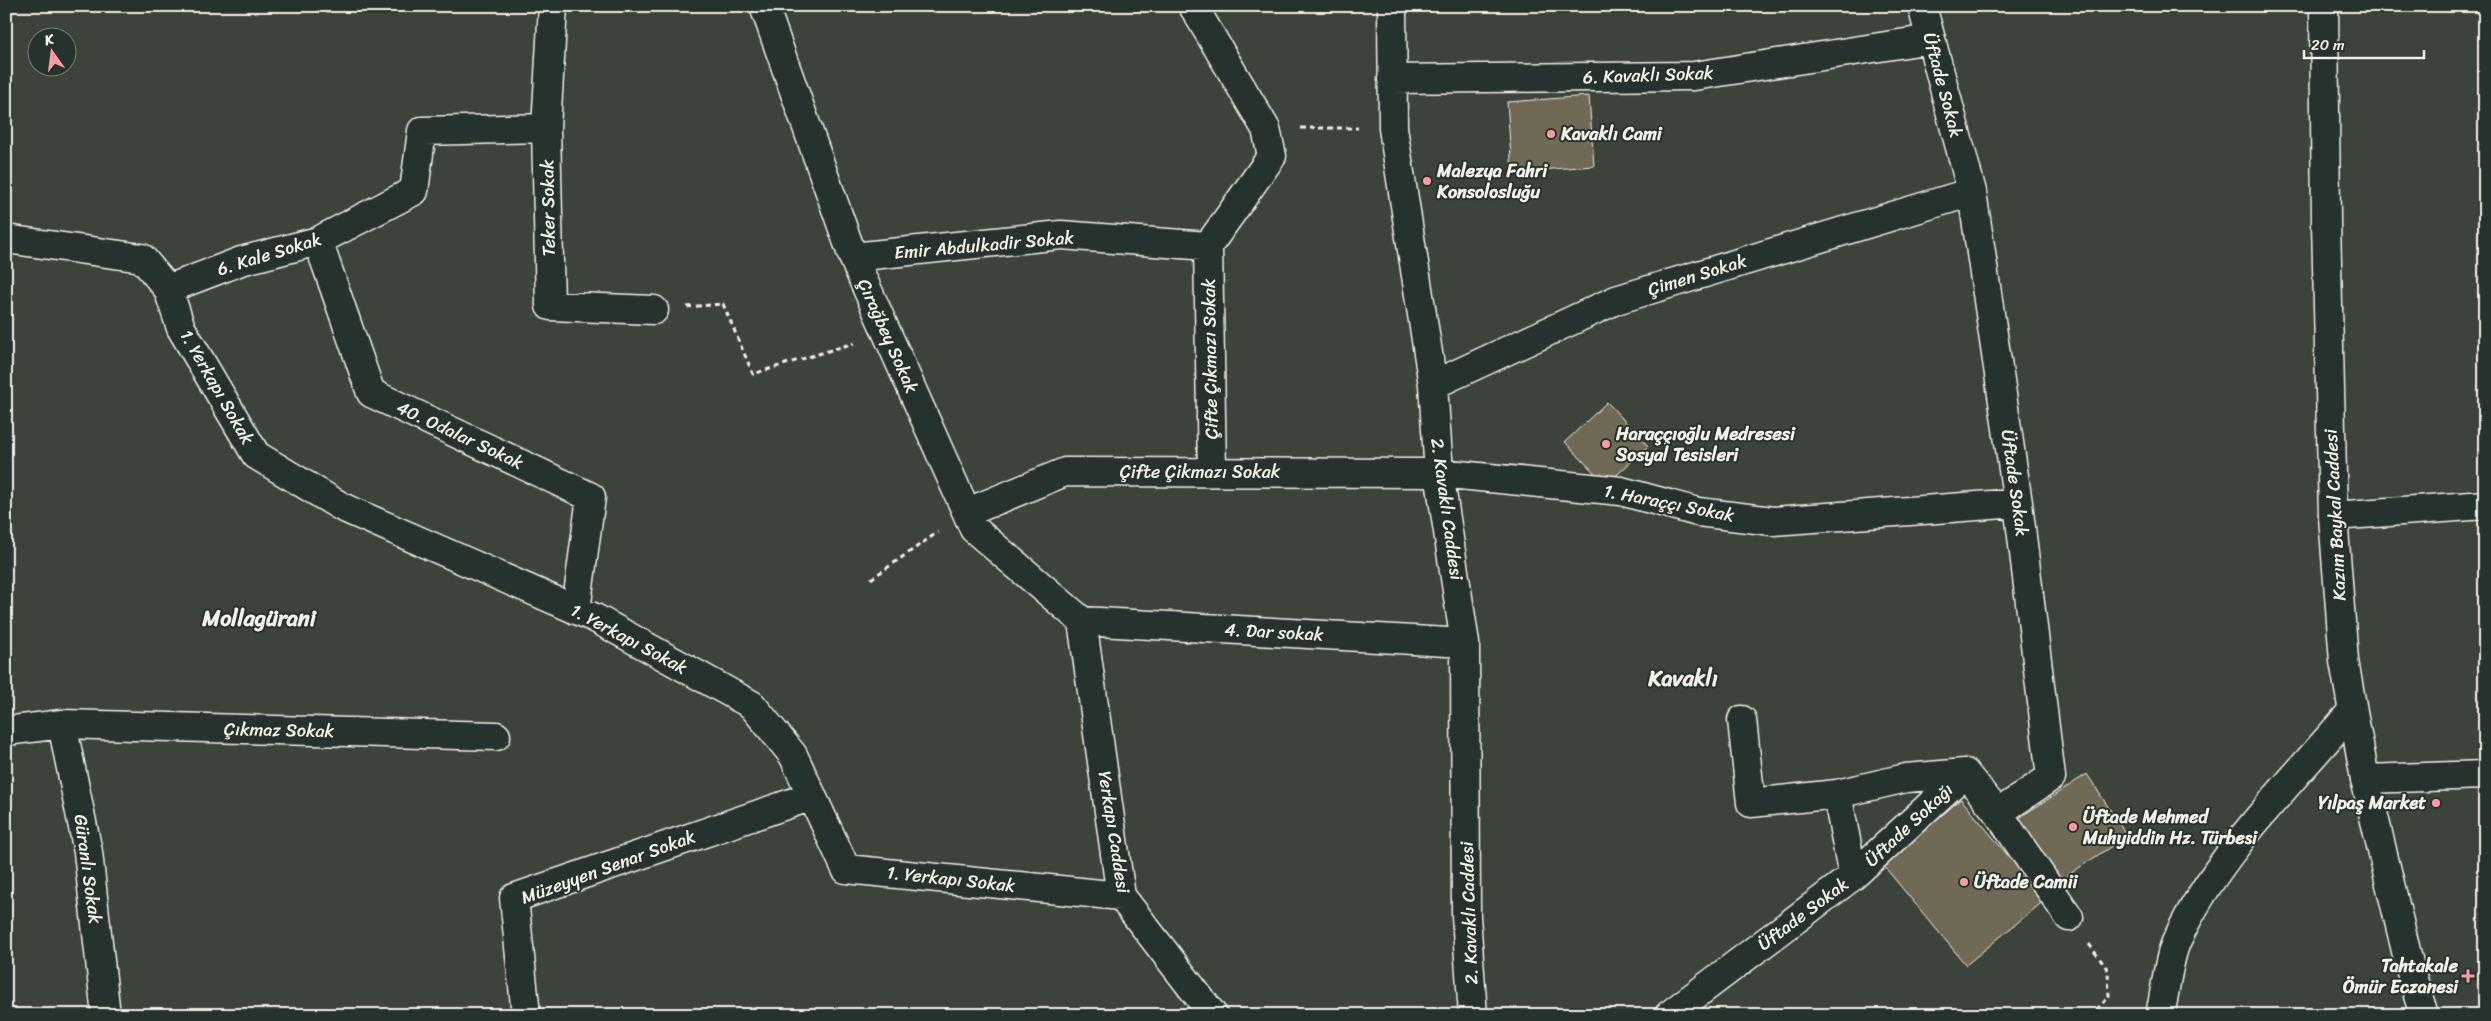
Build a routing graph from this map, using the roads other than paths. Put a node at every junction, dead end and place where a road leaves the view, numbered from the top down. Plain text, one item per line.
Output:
1 (554, 6) edge
2 (764, 6) edge
3 (1193, 6) edge
4 (1392, 6) edge
5 (1922, 6) edge
6 (2324, 6) edge
7 (1931, 39) junction
8 (1392, 79) junction
9 (546, 128) junction
10 (1972, 192) junction
11 (6, 239) edge
12 (318, 241) junction
13 (1208, 246) junction
14 (853, 257) junction
15 (168, 289) junction
16 (654, 310) road end
17 (1433, 386) junction
18 (1212, 472) junction
19 (1439, 473) junction
20 (2018, 503) junction
21 (2485, 505) edge
22 (968, 512) junction
23 (2333, 516) junction
24 (576, 610) junction
25 (1082, 621) junction
26 (1465, 643) junction
27 (2352, 711) junction
28 (1742, 720) dead end
29 (62, 724) junction
30 (6, 731) edge
31 (496, 736) dead end
32 (1965, 773) junction
33 (2485, 775) edge
34 (2365, 779) junction
35 (1837, 794) junction
36 (812, 796) junction
37 (1998, 813) junction
38 (1853, 876) junction
39 (1121, 896) junction
40 (2069, 917) road end
41 (106, 1015) edge
42 (526, 1015) edge
43 (1213, 1015) edge
44 (1473, 1015) edge
45 (1668, 1015) edge
46 (2160, 1015) edge
47 (2424, 1015) edge

1 - 9 street, Teker Sokak
2 - 14 street, Çırağbey Sokak
3 - 13 street
4 - 8 street, 2. Kavaklı Caddesi
5 - 7 street, Üftade Sokak
6 - 23 street, Kazım Baykal Caddesi
7 - 8 street, 6. Kavaklı Sokak
7 - 10 street, Üftade Sokak
8 - 17 street, 2. Kavaklı Caddesi
9 - 12 street, 6. Kale Sokak
9 - 16 street, Teker Sokak
10 - 17 street, Çimen Sokak
10 - 20 street, Üftade Sokak
11 - 15 street
12 - 15 street, 6. Kale Sokak
12 - 24 street, 40. Odalar Sokak
13 - 14 street, Emir Abdulkadir Sokak
13 - 18 street, Çifte Çıkmazı Sokak
14 - 22 street, Çırağbey Sokak
15 - 24 street, 1. Yerkapı Sokak
17 - 19 street, 2. Kavaklı Caddesi
18 - 19 street, Çifte Çikmazı Sokak
18 - 22 street, Çifte Çikmazı Sokak
19 - 20 street, 1. Haraççı Sokak
19 - 26 street, 2. Kavaklı Caddesi
20 - 37 street, Üftade Sokak
21 - 23 street
22 - 25 street, Çırağbey Sokak
23 - 27 street, Kazım Baykal Caddesi
24 - 36 street, 1. Yerkapı Sokak
25 - 26 street, 4. Dar sokak
25 - 39 street, Yerkapı Caddesi
26 - 44 street, 2. Kavaklı Caddesi
27 - 34 street, Kazım Baykal Caddesi
27 - 46 street
28 - 35 street
29 - 30 street, Çıkmaz Sokak
29 - 31 street, Çıkmaz Sokak
29 - 41 street, Güranlı Sokak
32 - 35 street, Üftade Sokağı
32 - 37 street, Üftade Sokağı
32 - 38 street, Üftade Sokağı
33 - 34 street
34 - 47 street, Kazım Baykal Caddesi
35 - 38 street, Üftade Sokak
36 - 39 street, 1. Yerkapı Sokak
36 - 42 street, Müzeyyen Senar Sokak
37 - 40 street
38 - 45 street, Üftade Sokak
39 - 43 street, Yerkapı Caddesi

